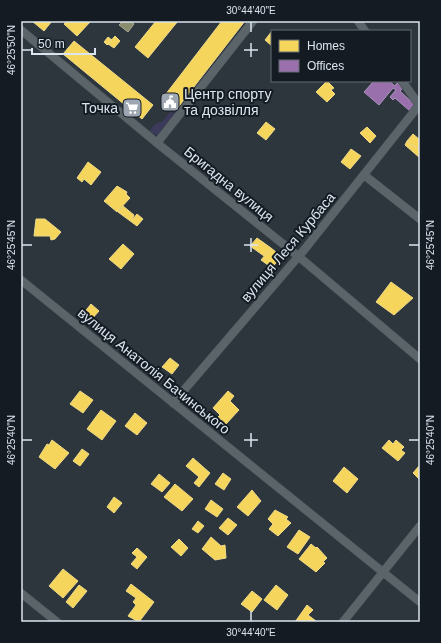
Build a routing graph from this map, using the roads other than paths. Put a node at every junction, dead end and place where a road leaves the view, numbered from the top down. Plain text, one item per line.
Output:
1 (253, 21) edge
2 (358, 21) edge
3 (21, 30) edge
4 (364, 30) edge
5 (403, 82) edge
6 (420, 105) edge
7 (157, 143) junction
8 (364, 175) junction
9 (420, 219) edge
10 (298, 256) junction
11 (21, 280) edge
12 (420, 359) edge
13 (173, 403) junction
14 (420, 526) edge
15 (384, 572) junction
16 (21, 593) edge
17 (420, 602) edge
18 (57, 622) edge
19 (342, 622) edge

1 - 7 street
2 - 4 street
3 - 7 street, Бригадна вулиця
5 - 6 street
6 - 8 street, вулиця Леся Курбаса
7 - 10 street, Бригадна вулиця
8 - 9 street
8 - 10 street, вулиця Леся Курбаса
10 - 12 street, Бригадна вулиця
10 - 13 street, вулиця Леся Курбаса
11 - 13 street, вулиця Анатолія Бачинського
13 - 15 street, вулиця Анатолія Бачинського
14 - 15 street
15 - 17 street, вулиця Анатолія Бачинського
15 - 19 street
16 - 18 street

